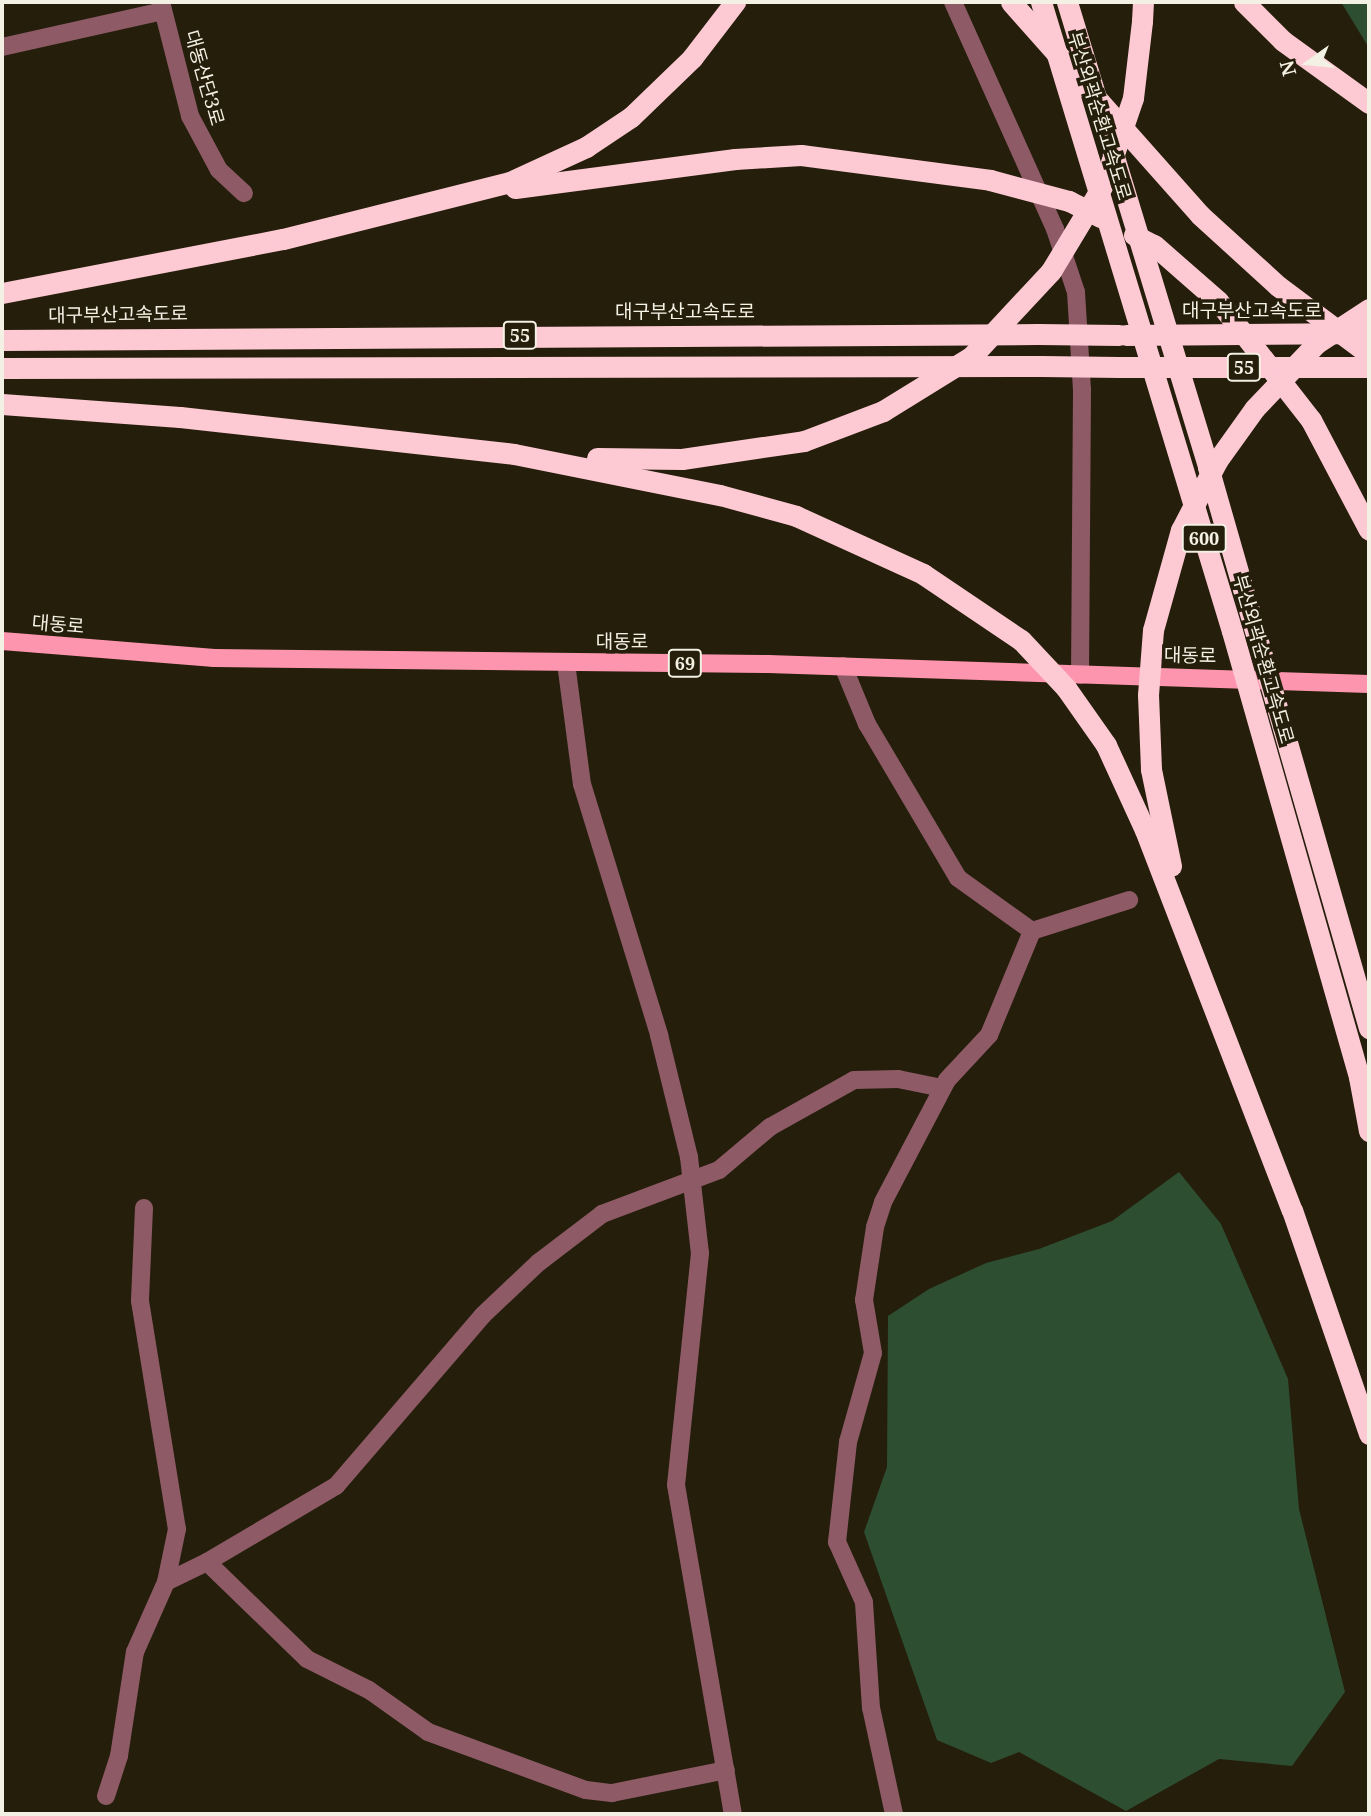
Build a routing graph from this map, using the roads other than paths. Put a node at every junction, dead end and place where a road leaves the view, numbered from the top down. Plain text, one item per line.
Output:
1 (735, 2) edge
2 (953, 2) edge
3 (1011, 2) edge
4 (1041, 2) edge
5 (1067, 2) edge
6 (1244, 2) edge
7 (162, 6) edge
8 (1143, 11) edge
9 (2, 47) edge
10 (1369, 103) edge
11 (244, 193) dead end
12 (471, 193) junction
13 (2, 293) edge
14 (1369, 309) edge
15 (1369, 333) edge
16 (2, 340) edge
17 (1369, 354) edge
18 (1369, 367) edge
19 (2, 368) edge
20 (2, 404) edge
21 (514, 454) junction
22 (1369, 530) edge
23 (2, 641) edge
24 (566, 663) junction
25 (843, 666) junction
26 (1080, 675) junction
27 (1369, 684) edge
28 (1129, 900) dead end
29 (1032, 931) junction
30 (1369, 1028) edge
31 (942, 1088) junction
32 (1260, 1126) junction
33 (1369, 1131) edge
34 (692, 1181) junction
35 (144, 1208) dead end
36 (1369, 1434) edge
37 (207, 1562) junction
38 (166, 1582) junction
39 (726, 1770) junction
40 (106, 1796) dead end
41 (733, 1814) edge
42 (894, 1814) edge

1 - 12 highway
2 - 26 street
3 - 17 highway, bridge
4 - 33 highway, 부산외곽순환고속도로 / 600, bridge
5 - 30 highway, 부산외곽순환고속도로 / 600, bridge
6 - 10 highway
7 - 9 street
7 - 11 street, 대동산단3로
8 - 21 highway, bridge
12 - 13 highway
12 - 22 highway, bridge
14 - 32 highway, bridge
15 - 16 highway, 대구부산고속도로 / 55, bridge
18 - 19 highway, 55, bridge
20 - 21 highway
21 - 32 highway, bridge
23 - 24 main road, 대동로 / 69
24 - 25 main road, 대동로 / 69
24 - 34 street
25 - 26 main road, 대동로 / 69
25 - 29 street
26 - 27 main road, 대동로 / 69
28 - 29 street
29 - 31 street
31 - 34 street
31 - 42 street
32 - 36 highway, bridge
34 - 37 street
34 - 39 street
35 - 38 street
37 - 38 street
37 - 39 street
38 - 40 street
39 - 41 street

